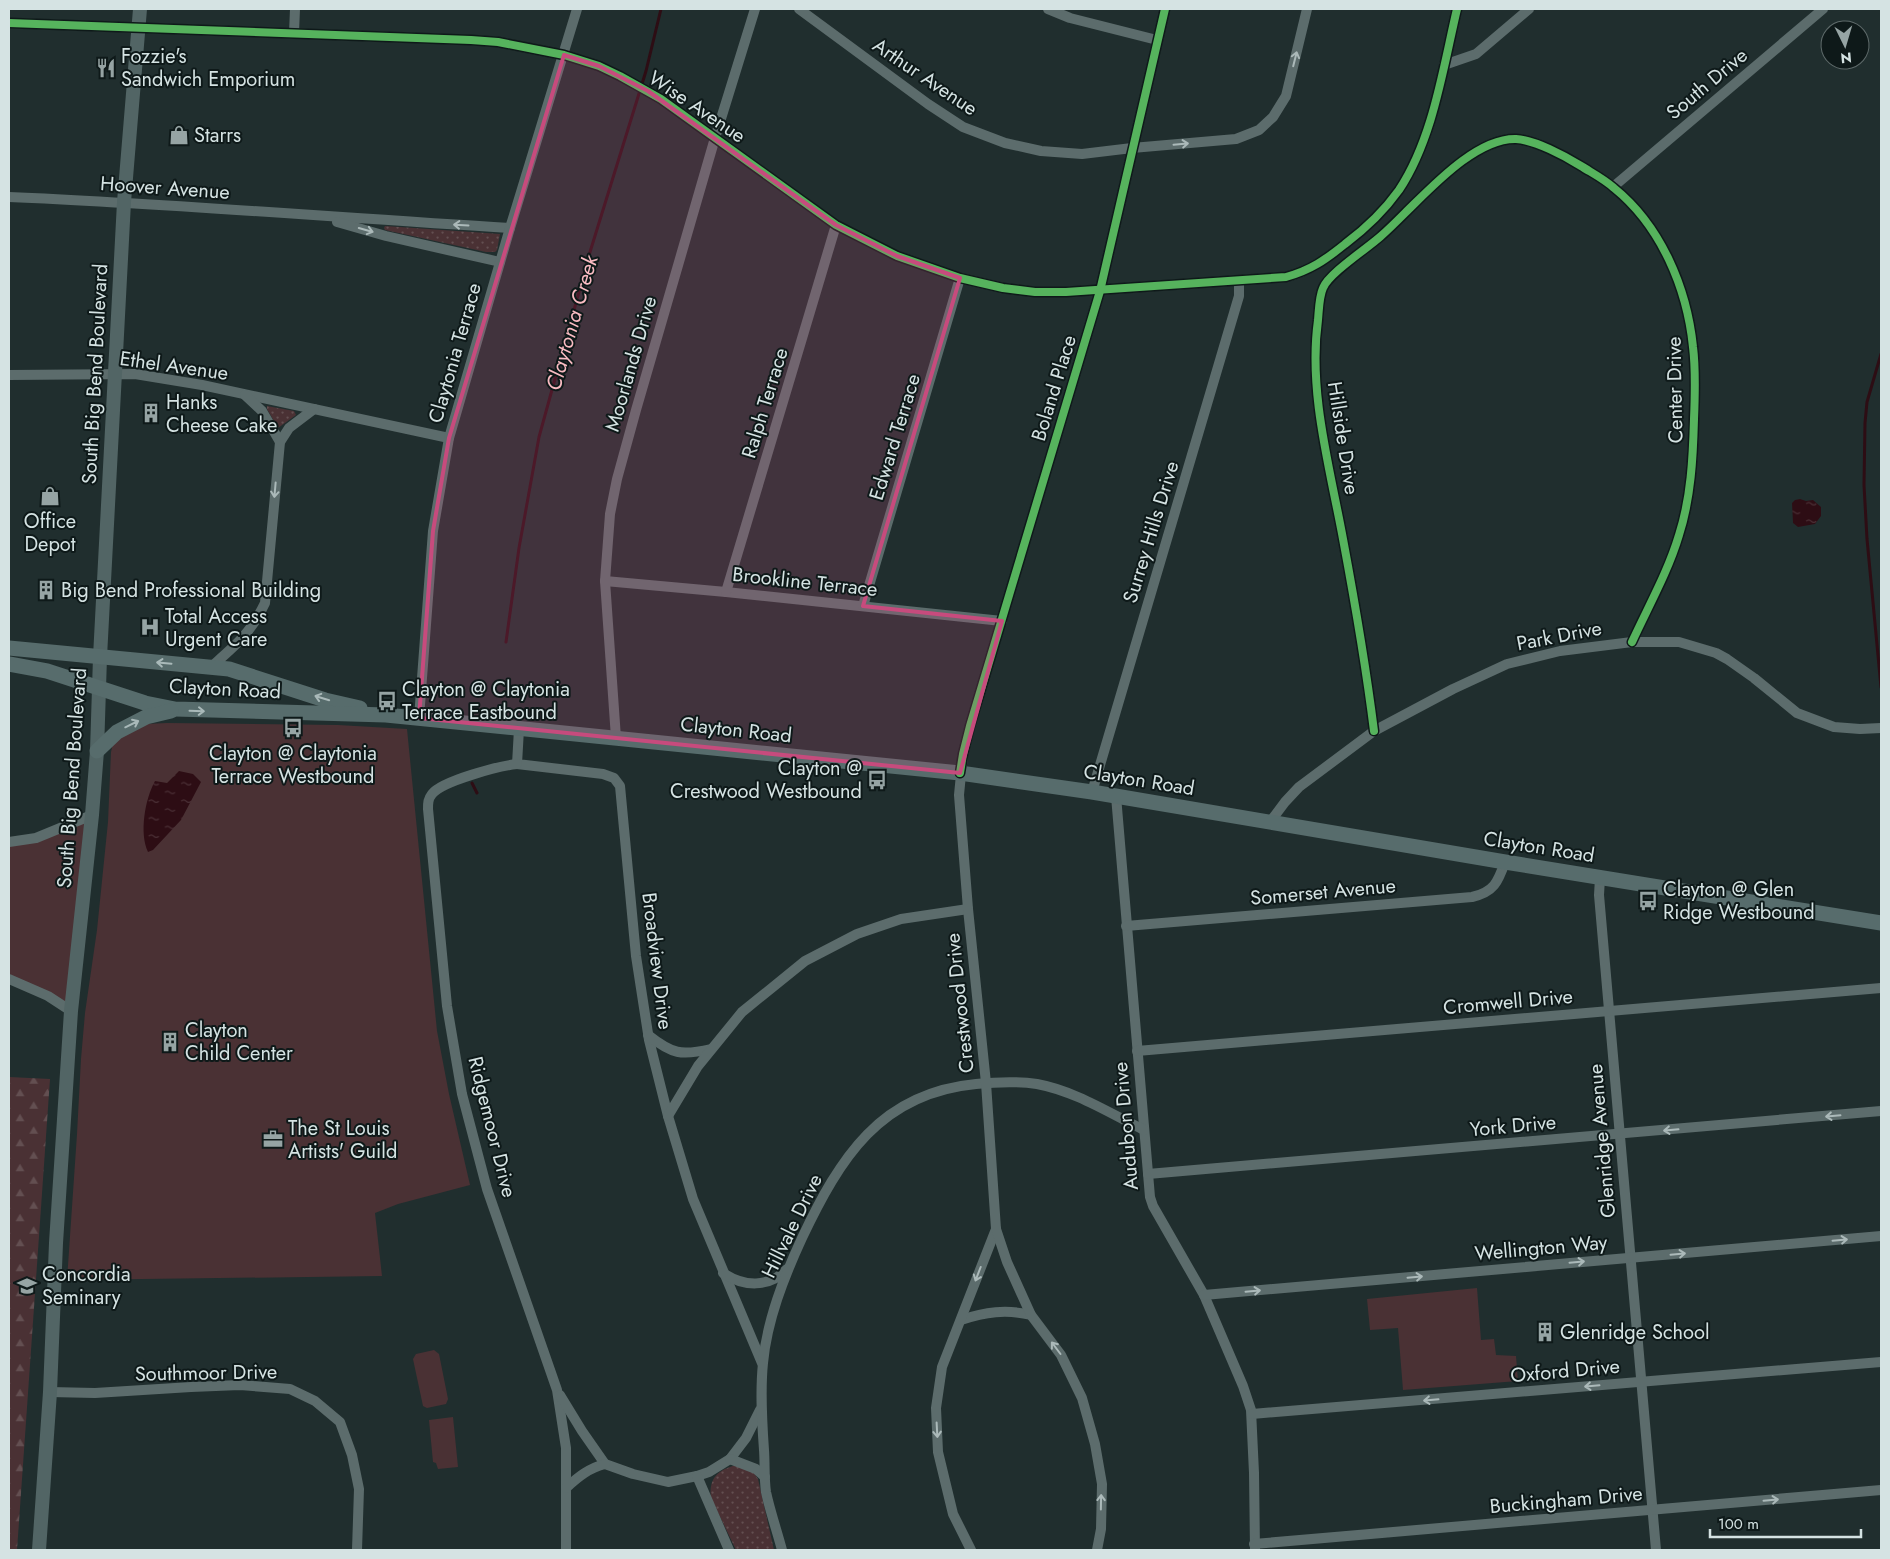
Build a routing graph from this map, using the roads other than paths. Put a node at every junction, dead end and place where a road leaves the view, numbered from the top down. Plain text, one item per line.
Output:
1 (140, 9) edge
2 (295, 9) edge
3 (577, 9) edge
4 (755, 9) edge
5 (799, 9) edge
6 (1048, 9) edge
7 (1164, 9) edge
8 (1307, 9) edge
9 (1457, 9) edge
10 (1529, 9) edge
11 (1823, 9) edge
12 (9, 23) edge
13 (138, 28) junction
14 (294, 33) junction
15 (1158, 40) junction
16 (564, 55) junction
17 (1444, 65) junction
18 (715, 138) junction
19 (1132, 148) junction
20 (1613, 186) junction
21 (1425, 192) joint
22 (9, 197) edge
23 (124, 202) junction
24 (319, 217) junction
25 (836, 225) junction
26 (510, 228) junction
27 (500, 262) junction
28 (960, 278) junction
29 (1239, 280) junction
30 (1100, 291) junction
31 (115, 374) junction
32 (9, 375) edge
33 (244, 394) junction
34 (314, 409) junction
35 (449, 438) junction
36 (280, 442) junction
37 (605, 581) junction
38 (726, 592) junction
39 (863, 606) junction
40 (1002, 621) junction
41 (1632, 642) junction
42 (9, 648) edge
43 (100, 657) junction
44 (9, 664) edge
45 (212, 666) junction
46 (99, 688) junction
47 (175, 709) junction
48 (386, 715) junction
49 (419, 718) junction
50 (1881, 728) edge
51 (518, 729) junction
52 (1374, 731) junction
53 (616, 738) junction
54 (97, 751) junction
55 (517, 764) junction
56 (960, 773) junction
57 (1092, 792) junction
58 (1116, 796) junction
59 (92, 815) junction
60 (1270, 822) junction
61 (9, 842) edge
62 (1505, 862) junction
63 (1600, 878) junction
64 (968, 909) junction
65 (1881, 923) edge
66 (1126, 926) junction
67 (9, 979) edge
68 (1881, 988) edge
69 (71, 1011) junction
70 (1609, 1011) junction
71 (648, 1035) junction
72 (711, 1049) junction
73 (1137, 1051) junction
74 (986, 1083) junction
75 (1881, 1111) edge
76 (668, 1116) junction
77 (1144, 1130) junction
78 (1619, 1135) junction
79 (1148, 1174) junction
80 (996, 1229) junction
81 (1881, 1236) edge
82 (1630, 1258) junction
83 (788, 1268) junction
84 (723, 1272) junction
85 (1204, 1296) junction
86 (1031, 1315) junction
87 (961, 1320) junction
88 (1881, 1362) edge
89 (762, 1364) junction
90 (1641, 1382) junction
91 (557, 1390) junction
92 (50, 1392) junction
93 (761, 1408) junction
94 (1252, 1414) junction
95 (730, 1459) junction
96 (605, 1464) junction
97 (697, 1476) junction
98 (765, 1477) junction
99 (566, 1488) junction
100 (1881, 1490) edge
101 (1653, 1510) junction
102 (1254, 1547) edge
103 (39, 1550) edge
104 (357, 1550) edge
105 (566, 1550) edge
106 (730, 1550) edge
107 (782, 1550) edge
108 (971, 1550) edge
109 (1097, 1550) edge
110 (1656, 1550) edge

1 - 13 main road, South Big Bend Boulevard
2 - 14 street
3 - 16 street, Claytonia Terrace
4 - 18 street, Moorlands Drive
5 - 19 street, Arthur Avenue
6 - 15 street
7 - 15 street, Boland Place
19 -> 8 street, Arthur Avenue
9 - 17 street, Wise Avenue
10 - 17 street
11 - 20 street, South Drive
12 - 13 street, Wise Avenue
13 - 14 street, Wise Avenue
13 - 23 main road, South Big Bend Boulevard
14 - 16 street, Wise Avenue
15 - 19 street, Boland Place
16 - 18 street, Wise Avenue
16 - 26 street, Claytonia Terrace
17 - 29 street, Wise Avenue
18 - 25 street, Wise Avenue
18 - 37 street, Moorlands Drive
19 - 30 street, Boland Place
20 - 21 street, Center Drive
20 - 41 street, Center Drive
21 - 52 street, Hillside Drive
22 - 23 street, Hoover Avenue
23 - 24 street, Hoover Avenue
23 - 31 main road, South Big Bend Boulevard
26 -> 24 street, Hoover Avenue
24 -> 27 street, Hoover Avenue
25 - 28 street, Wise Avenue
25 - 38 street, Ralph Terrace
26 - 27 street, Claytonia Terrace
27 - 35 street, Claytonia Terrace
28 - 30 street, Wise Avenue
28 - 39 street, Edward Terrace
29 - 30 street, Wise Avenue
29 - 57 street, Surrey Hills Drive
30 - 40 street, Boland Place
31 - 32 street, Ethel Avenue
31 - 33 street, Ethel Avenue
31 - 43 main road, South Big Bend Boulevard
33 - 34 street, Ethel Avenue
33 - 36 street
34 - 35 street, Ethel Avenue
34 - 36 street
35 - 49 street, Claytonia Terrace
36 -> 45 street
37 - 38 street, Brookline Terrace
37 - 53 street, Moorlands Drive
38 - 39 street, Brookline Terrace
39 - 40 street, Brookline Terrace
40 - 56 street, Boland Place
41 - 50 street, Park Drive
41 - 52 street, Park Drive
42 - 43 main road, Clayton Road
45 -> 43 main road, Clayton Road
43 - 46 main road, South Big Bend Boulevard
44 - 46 main road, Clayton Road
48 -> 45 main road, Clayton Road
46 - 47 main road, Clayton Road
46 - 54 main road, South Big Bend Boulevard
47 -> 48 main road, Clayton Road
54 -> 47 main road
48 - 49 main road, Clayton Road
49 - 51 main road, Clayton Road
51 - 53 main road, Clayton Road
51 - 55 street
52 - 60 street, Park Drive
53 - 56 main road, Clayton Road
54 - 59 main road, South Big Bend Boulevard
55 - 71 street, Broadview Drive
55 - 91 street, Ridgemoor Drive
56 - 57 main road, Clayton Road
56 - 64 street, Crestwood Drive
57 - 58 main road, Clayton Road
58 - 60 main road, Clayton Road
58 - 66 street, Audubon Drive
59 - 61 street
59 - 69 main road, South Big Bend Boulevard
60 - 62 main road, Clayton Road
62 - 63 main road, Clayton Road
62 - 66 street, Somerset Avenue
63 - 65 main road, Clayton Road
63 - 70 street, Glenridge Avenue
64 - 72 street
64 - 74 street, Crestwood Drive
66 - 73 street, Audubon Drive
67 - 69 street
68 - 70 street, Cromwell Drive
69 - 92 main road, South Big Bend Boulevard
70 - 73 street, Cromwell Drive
70 - 78 street, Glenridge Avenue
71 - 72 street
71 - 76 street, Broadview Drive
72 - 76 street
73 - 77 street, Audubon Drive
74 - 77 street, Hillvale Drive
74 - 80 street, Crestwood Drive
74 - 83 street, Hillvale Drive
75 -> 78 street, York Drive
76 - 84 street, Broadview Drive
77 - 79 street, Audubon Drive
78 - 79 street, York Drive
78 - 82 street, Glenridge Avenue
79 - 85 street, Audubon Drive
80 - 86 street, Crestwood Drive
80 -> 87 street, Crestwood Drive
82 -> 81 street, Wellington Way
85 -> 82 street, Wellington Way
82 - 90 street, Glenridge Avenue
83 - 84 street
83 - 89 street, Hillvale Drive
84 - 89 street, Broadview Drive
85 - 94 street, Audubon Drive
86 - 87 street
109 -> 86 street, Crestwood Drive
87 -> 108 street, Crestwood Drive
88 - 90 street, Oxford Drive
89 - 93 street, Hillvale Drive
90 -> 94 street, Oxford Drive
90 - 101 street, Glenridge Avenue
91 - 96 street
91 - 99 street, Ridgemoor Drive
92 - 103 main road, South Big Bend Boulevard
92 - 104 street, Southmoor Drive
93 - 95 street
93 - 98 street, Hillvale Drive
94 - 102 street, Audubon Drive
95 - 97 street
95 - 98 street
96 - 97 street
96 - 99 street
97 - 106 street
98 - 107 street, Hillvale Drive
99 - 105 street, Ridgemoor Drive
101 -> 100 street, Buckingham Drive
101 - 102 street, Buckingham Drive
101 - 110 street, Glenridge Avenue

